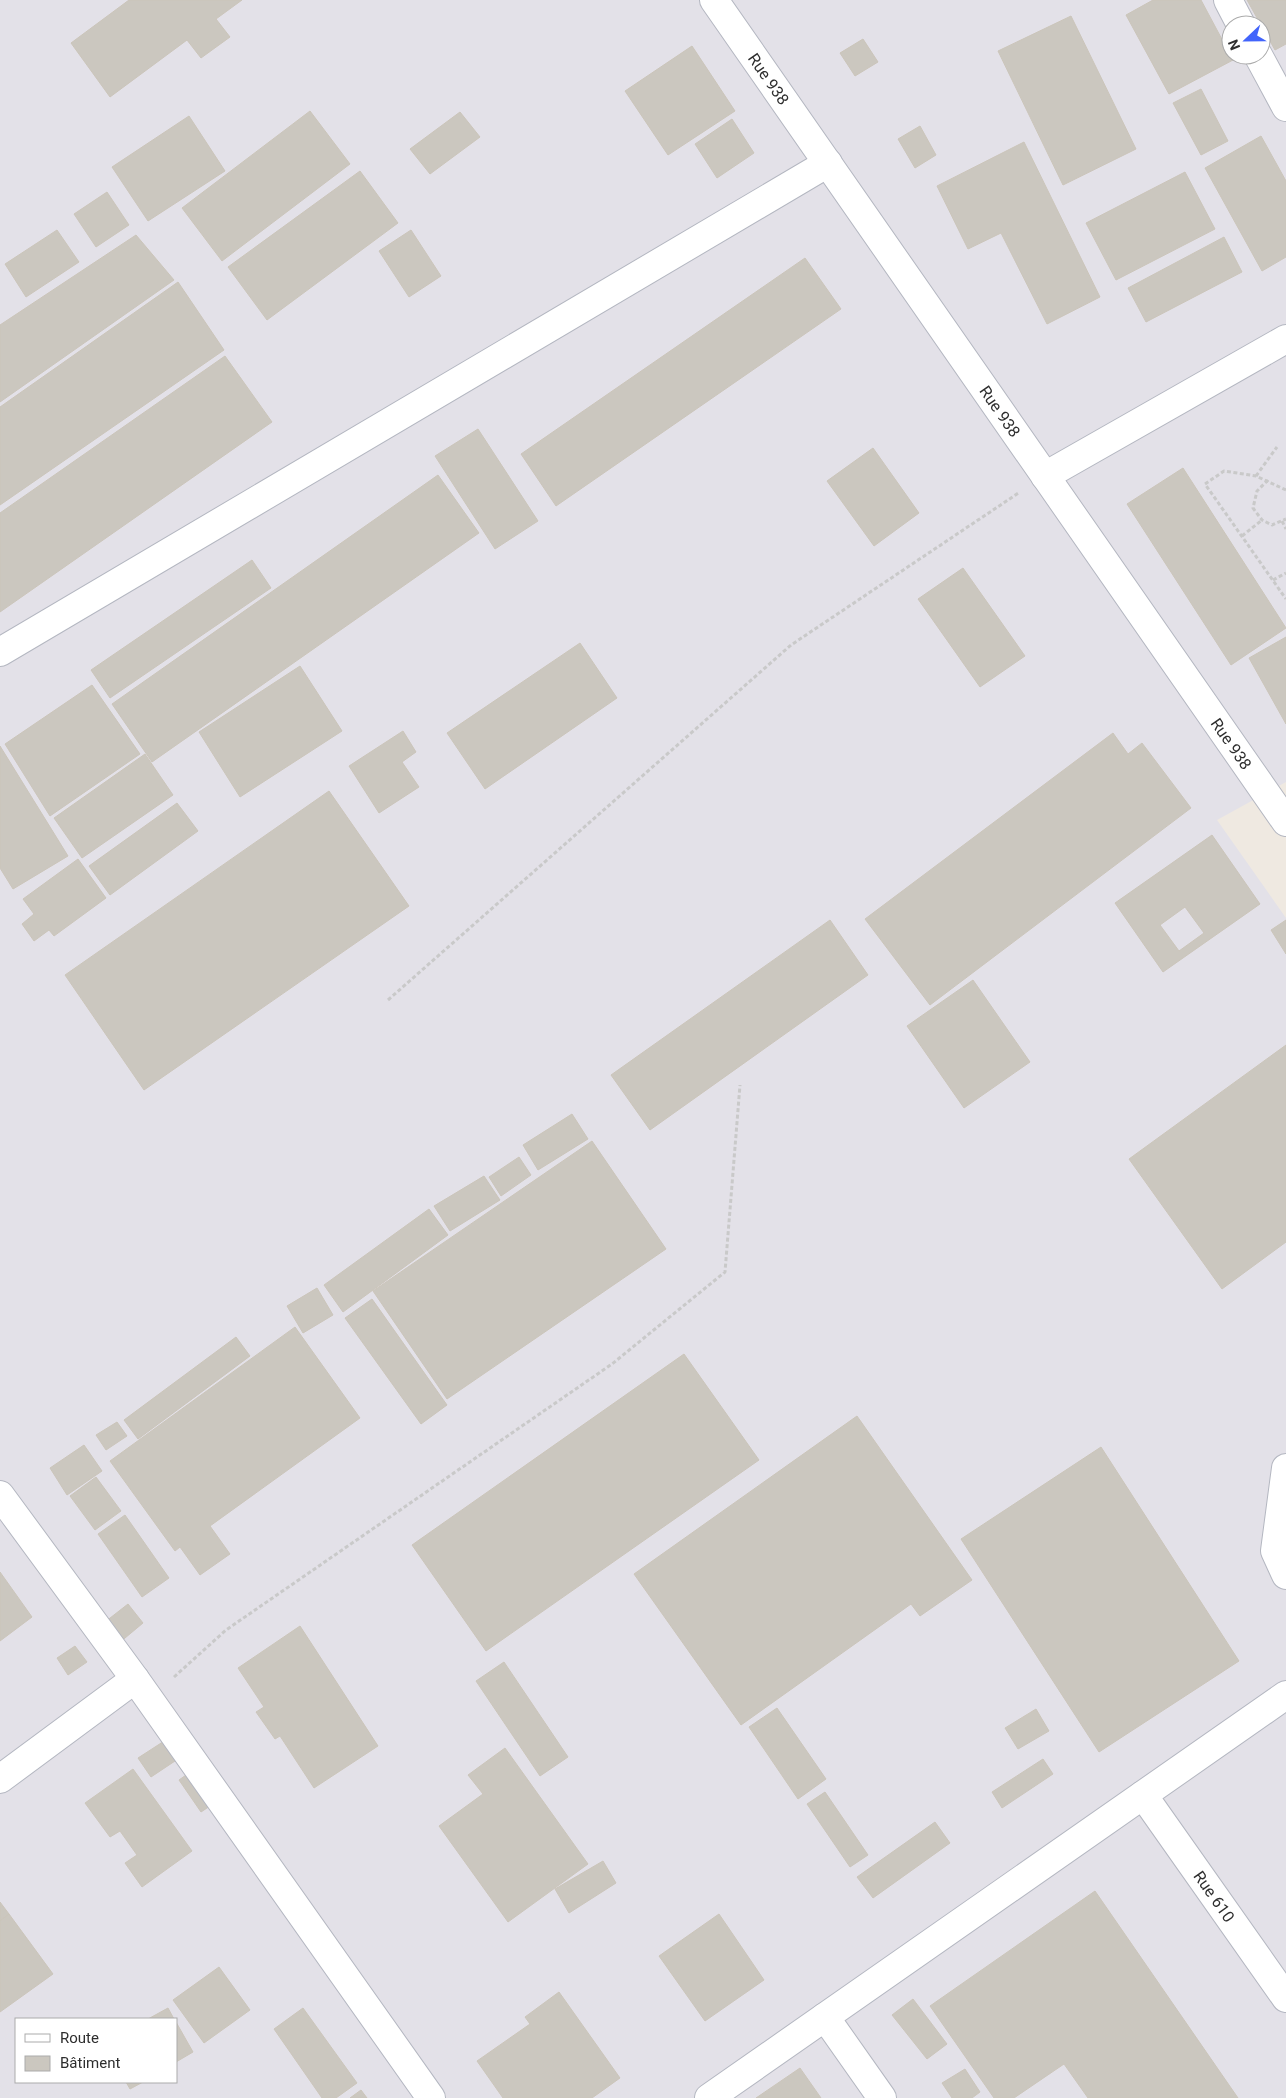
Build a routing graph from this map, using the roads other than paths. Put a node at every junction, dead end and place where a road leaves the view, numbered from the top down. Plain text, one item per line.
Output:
1 (714, 0) edge
2 (1228, 0) edge
3 (1236, 15) edge
4 (1265, 65) edge
5 (1282, 90) edge
6 (828, 163) junction
7 (1286, 339) edge
8 (1045, 476) junction
9 (0, 652) edge
10 (1286, 822) edge
11 (1286, 1468) edge
12 (0, 1495) edge
13 (1286, 1575) edge
14 (142, 1690) junction
15 (1286, 1695) edge
16 (0, 1779) edge
17 (1144, 1794) junction
18 (1286, 1998) edge
19 (825, 2017) junction
20 (431, 2098) edge
21 (709, 2098) edge
22 (882, 2098) edge

1 - 6 street, Rue 938
2 - 3 street
4 - 5 street
6 - 8 street, Rue 938
6 - 9 street
7 - 8 street
8 - 10 street, Rue 938
11 - 13 street
12 - 14 street
14 - 16 street
14 - 20 street
15 - 17 street
17 - 18 street, Rue 610
17 - 19 street
19 - 21 street
19 - 22 street

